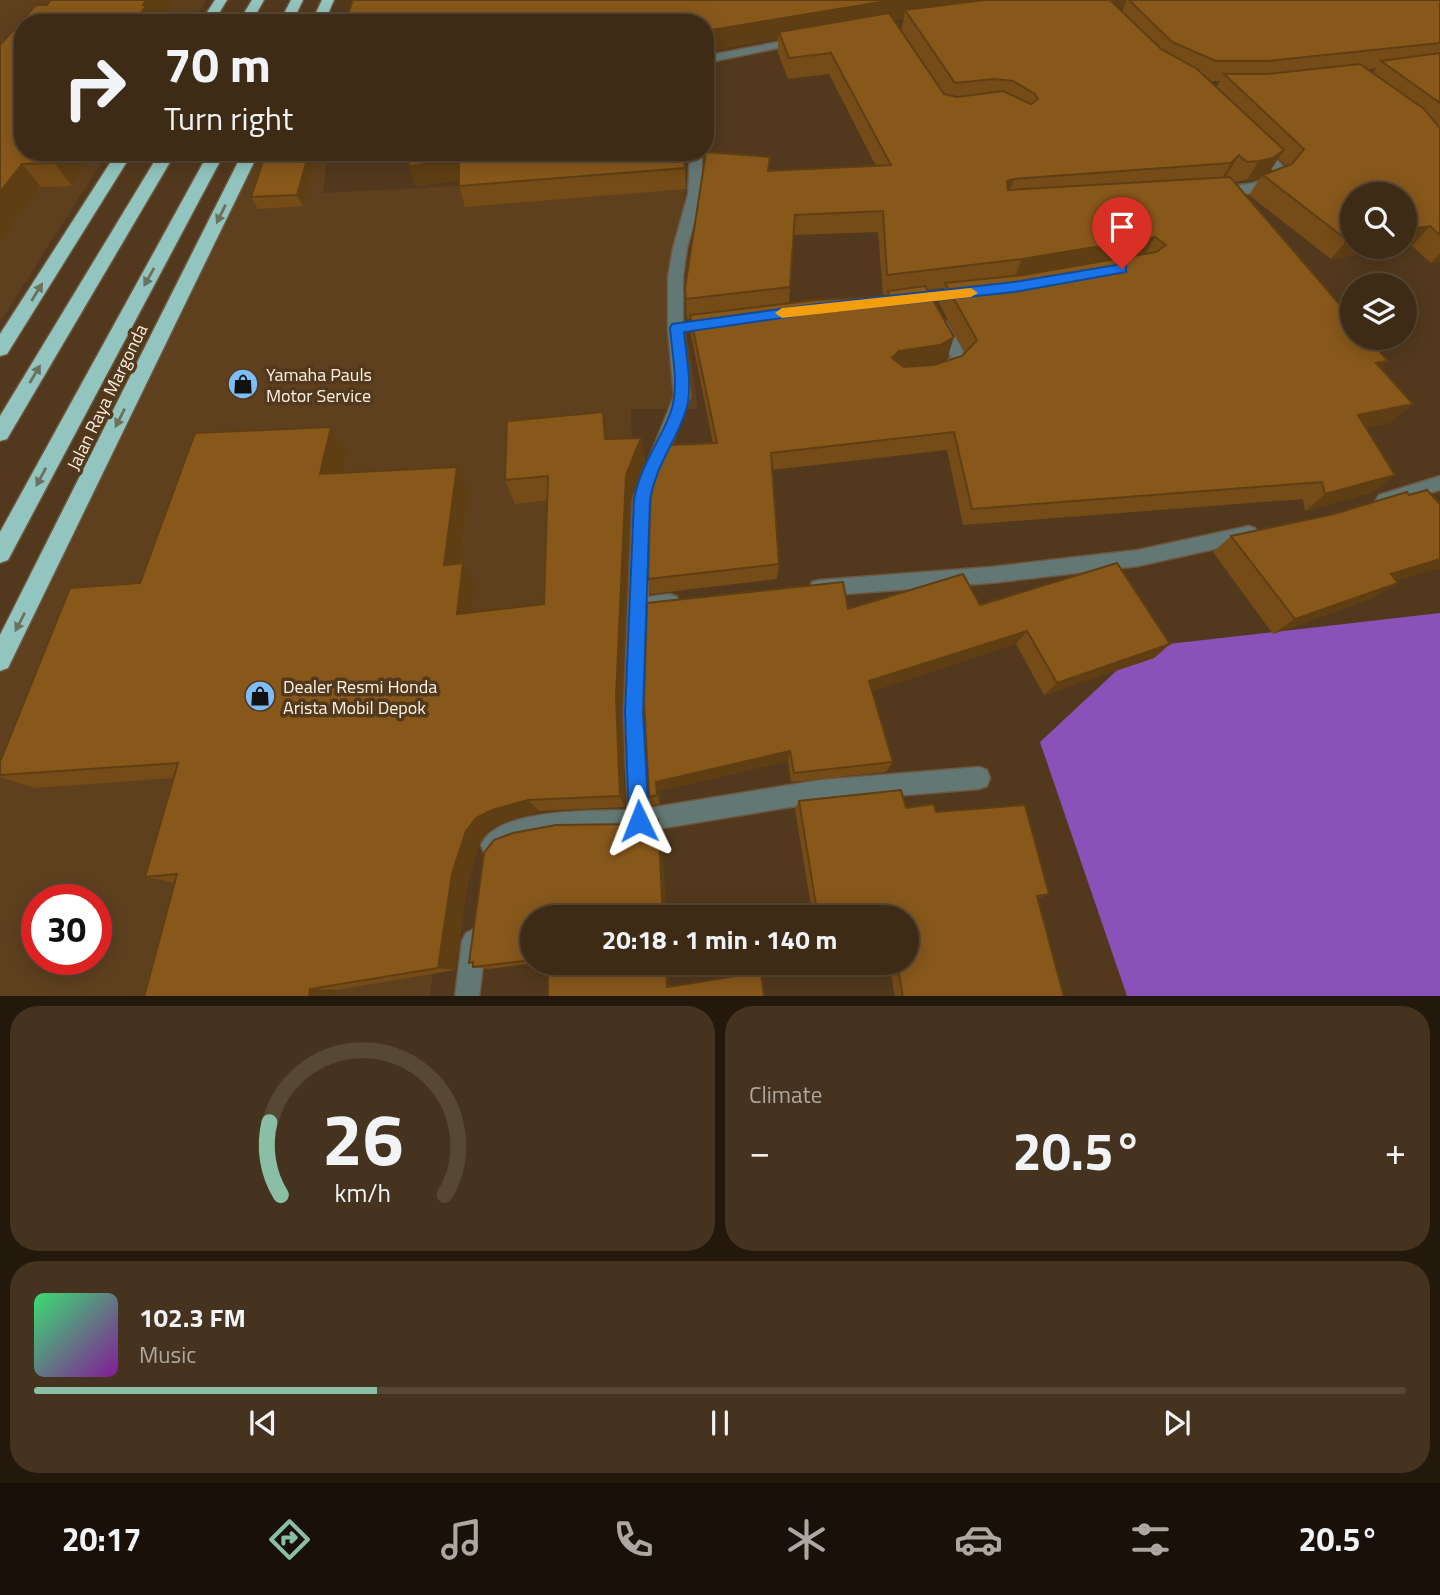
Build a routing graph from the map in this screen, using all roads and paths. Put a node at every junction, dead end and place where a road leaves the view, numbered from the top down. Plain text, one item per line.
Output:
1 (811, 39) edge
2 (714, 58) edge
3 (1247, 136) edge
4 (119, 161) edge
5 (163, 161) edge
6 (212, 161) edge
7 (247, 161) edge
8 (697, 161) edge
9 (1208, 192) edge
10 (933, 310) edge
11 (0, 349) edge
12 (922, 376) edge
13 (0, 433) edge
14 (1438, 483) edge
15 (1363, 506) edge
16 (1271, 529) edge
17 (0, 554) edge
18 (794, 589) edge
19 (691, 601) edge
20 (640, 607) junction
21 (0, 660) edge
22 (979, 778) dead end
23 (639, 821) junction
24 (485, 861) edge
25 (478, 913) edge
26 (467, 996) edge

1 - 2 street
3 - 9 street
11 -> 4 highway
13 -> 5 highway
6 -> 17 highway, Jalan Raya Margonda
7 -> 21 highway, Jalan Raya Margonda
8 - 20 street
10 - 12 street
14 - 15 street
16 - 18 street
19 - 20 street
20 - 23 street
22 - 23 street
23 - 24 street
25 - 26 street

